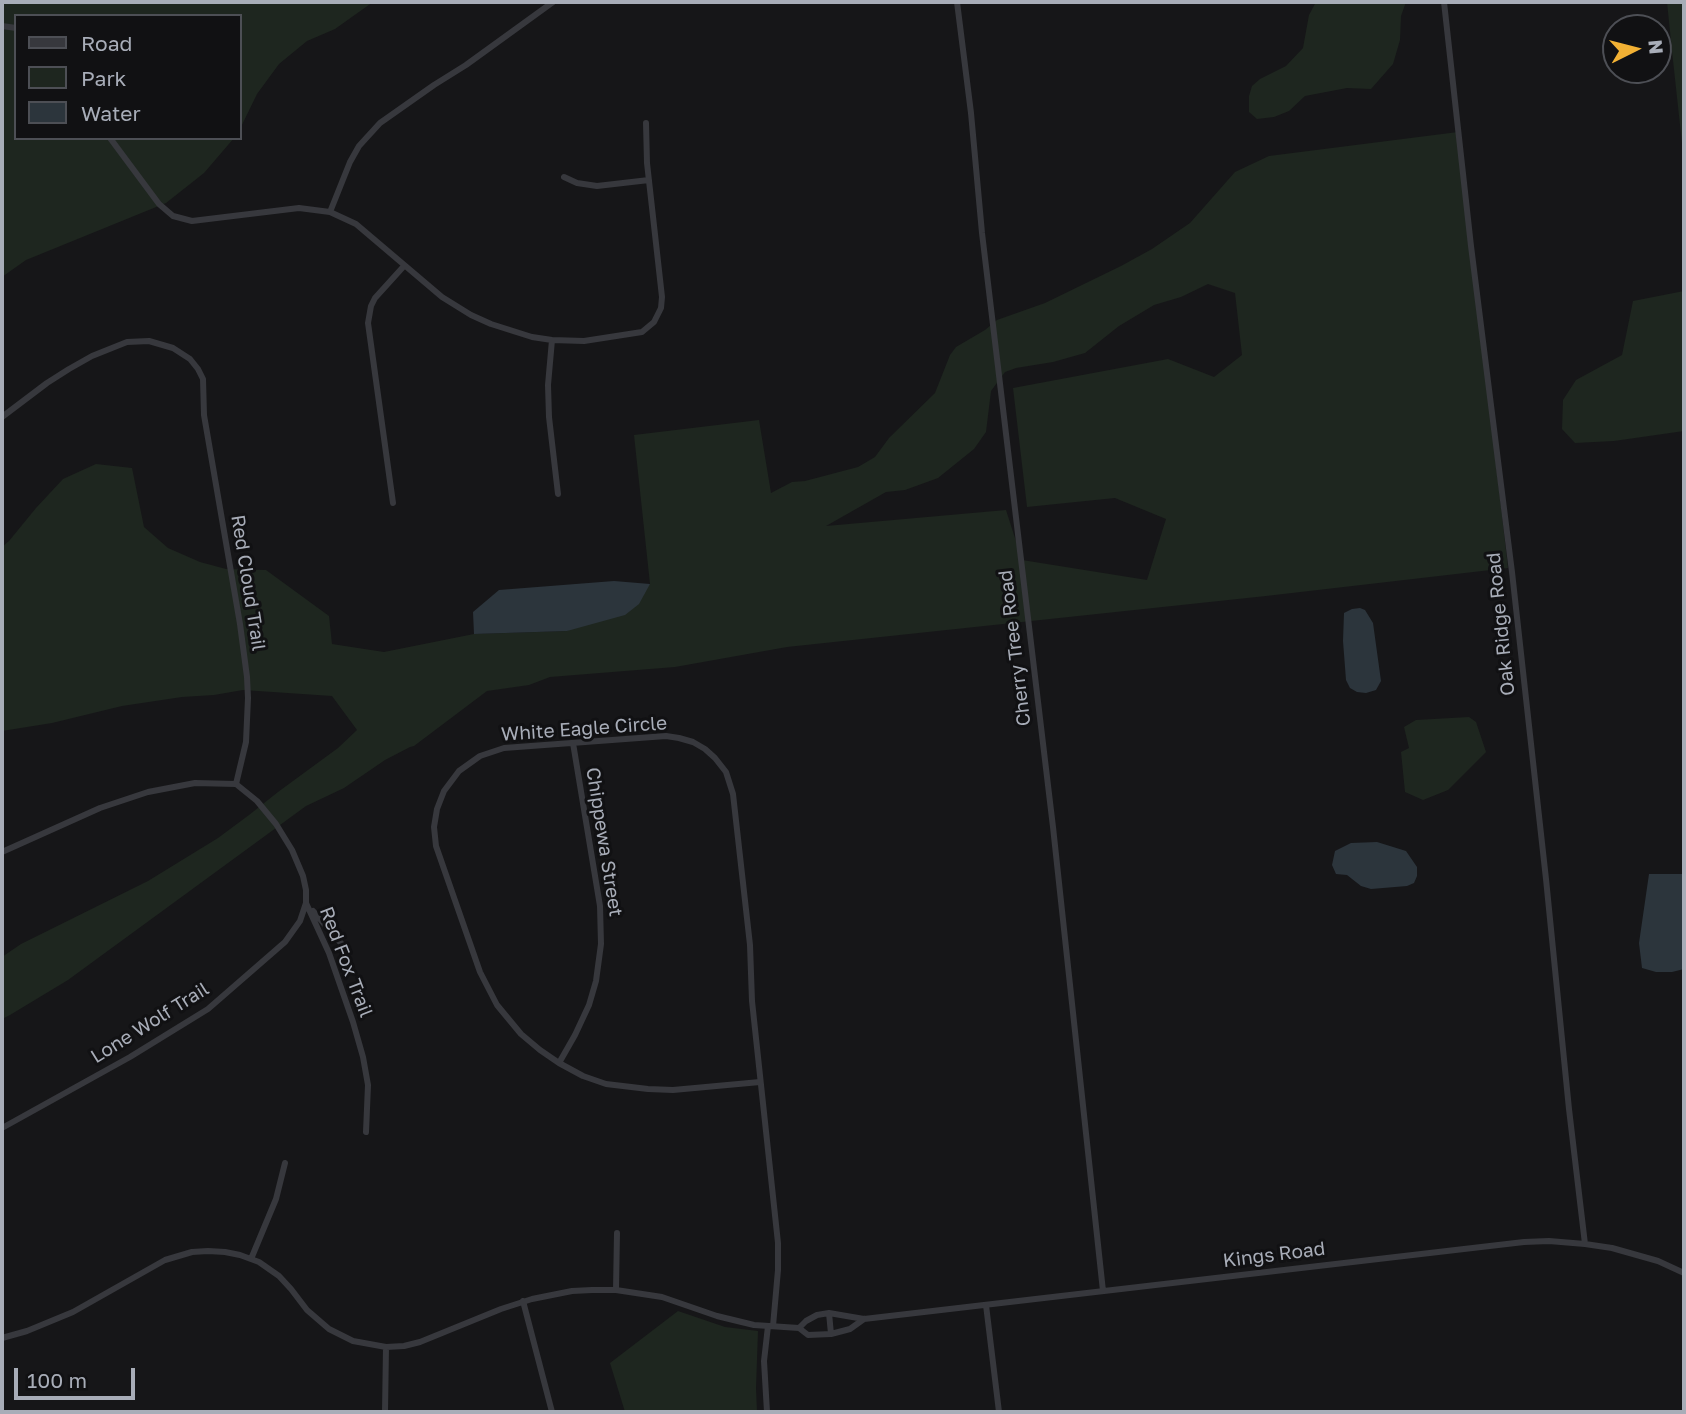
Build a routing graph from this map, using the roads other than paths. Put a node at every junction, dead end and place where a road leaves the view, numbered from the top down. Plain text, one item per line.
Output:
1 (553, 2) edge
2 (957, 2) edge
3 (1444, 2) edge
4 (646, 123) dead end
5 (111, 140) edge
6 (564, 177) dead end
7 (649, 180) junction
8 (330, 212) junction
9 (404, 266) junction
10 (552, 340) junction
11 (2, 417) edge
12 (558, 494) dead end
13 (393, 503) dead end
14 (573, 743) junction
15 (236, 784) junction
16 (2, 852) edge
17 (306, 903) junction
18 (346, 950) dead end
19 (559, 1063) junction
20 (760, 1082) junction
21 (2, 1128) edge
22 (366, 1132) dead end
23 (285, 1163) dead end
24 (617, 1233) dead end
25 (1585, 1244) junction
26 (251, 1259) junction
27 (1684, 1273) edge
28 (616, 1290) junction
29 (1103, 1291) junction
30 (523, 1301) junction
31 (986, 1305) junction
32 (829, 1313) junction
33 (864, 1319) junction
34 (771, 1326) junction
35 (799, 1328) junction
36 (831, 1334) junction
37 (2, 1338) edge
38 (386, 1348) junction
39 (385, 1412) edge
40 (552, 1412) edge
41 (766, 1412) edge
42 (999, 1412) edge

1 - 8 street
2 - 29 street, Cherry Tree Road
3 - 25 street, Oak Ridge Road
4 - 7 street
5 - 8 street
6 - 7 street
7 - 10 street
8 - 9 street
9 - 10 street
9 - 13 street
10 - 12 street
11 - 15 street, Red Cloud Trail
14 - 19 street, Chippewa Street
14 - 19 street, White Eagle Circle
14 - 20 street, White Eagle Circle
15 - 16 street
15 - 17 street, Red Fox Trail
17 - 18 street
17 - 21 street, Lone Wolf Trail
17 - 22 street, Red Fox Trail
19 - 20 street, White Eagle Circle
20 - 34 street, White Eagle Circle
23 - 26 street
24 - 28 street
25 - 27 street, Kings Road
25 - 29 street, Kings Road
26 - 37 street
26 - 38 street
28 - 30 street
28 - 34 street
29 - 31 street, Kings Road
30 - 38 street
30 - 40 street
31 - 33 street, Kings Road
31 - 42 street
32 - 33 street, Kings Road
32 - 35 street
32 - 36 street
33 - 36 street, Kings Road
34 - 35 street
34 - 41 street, White Eagle Circle
35 - 36 street
38 - 39 street

